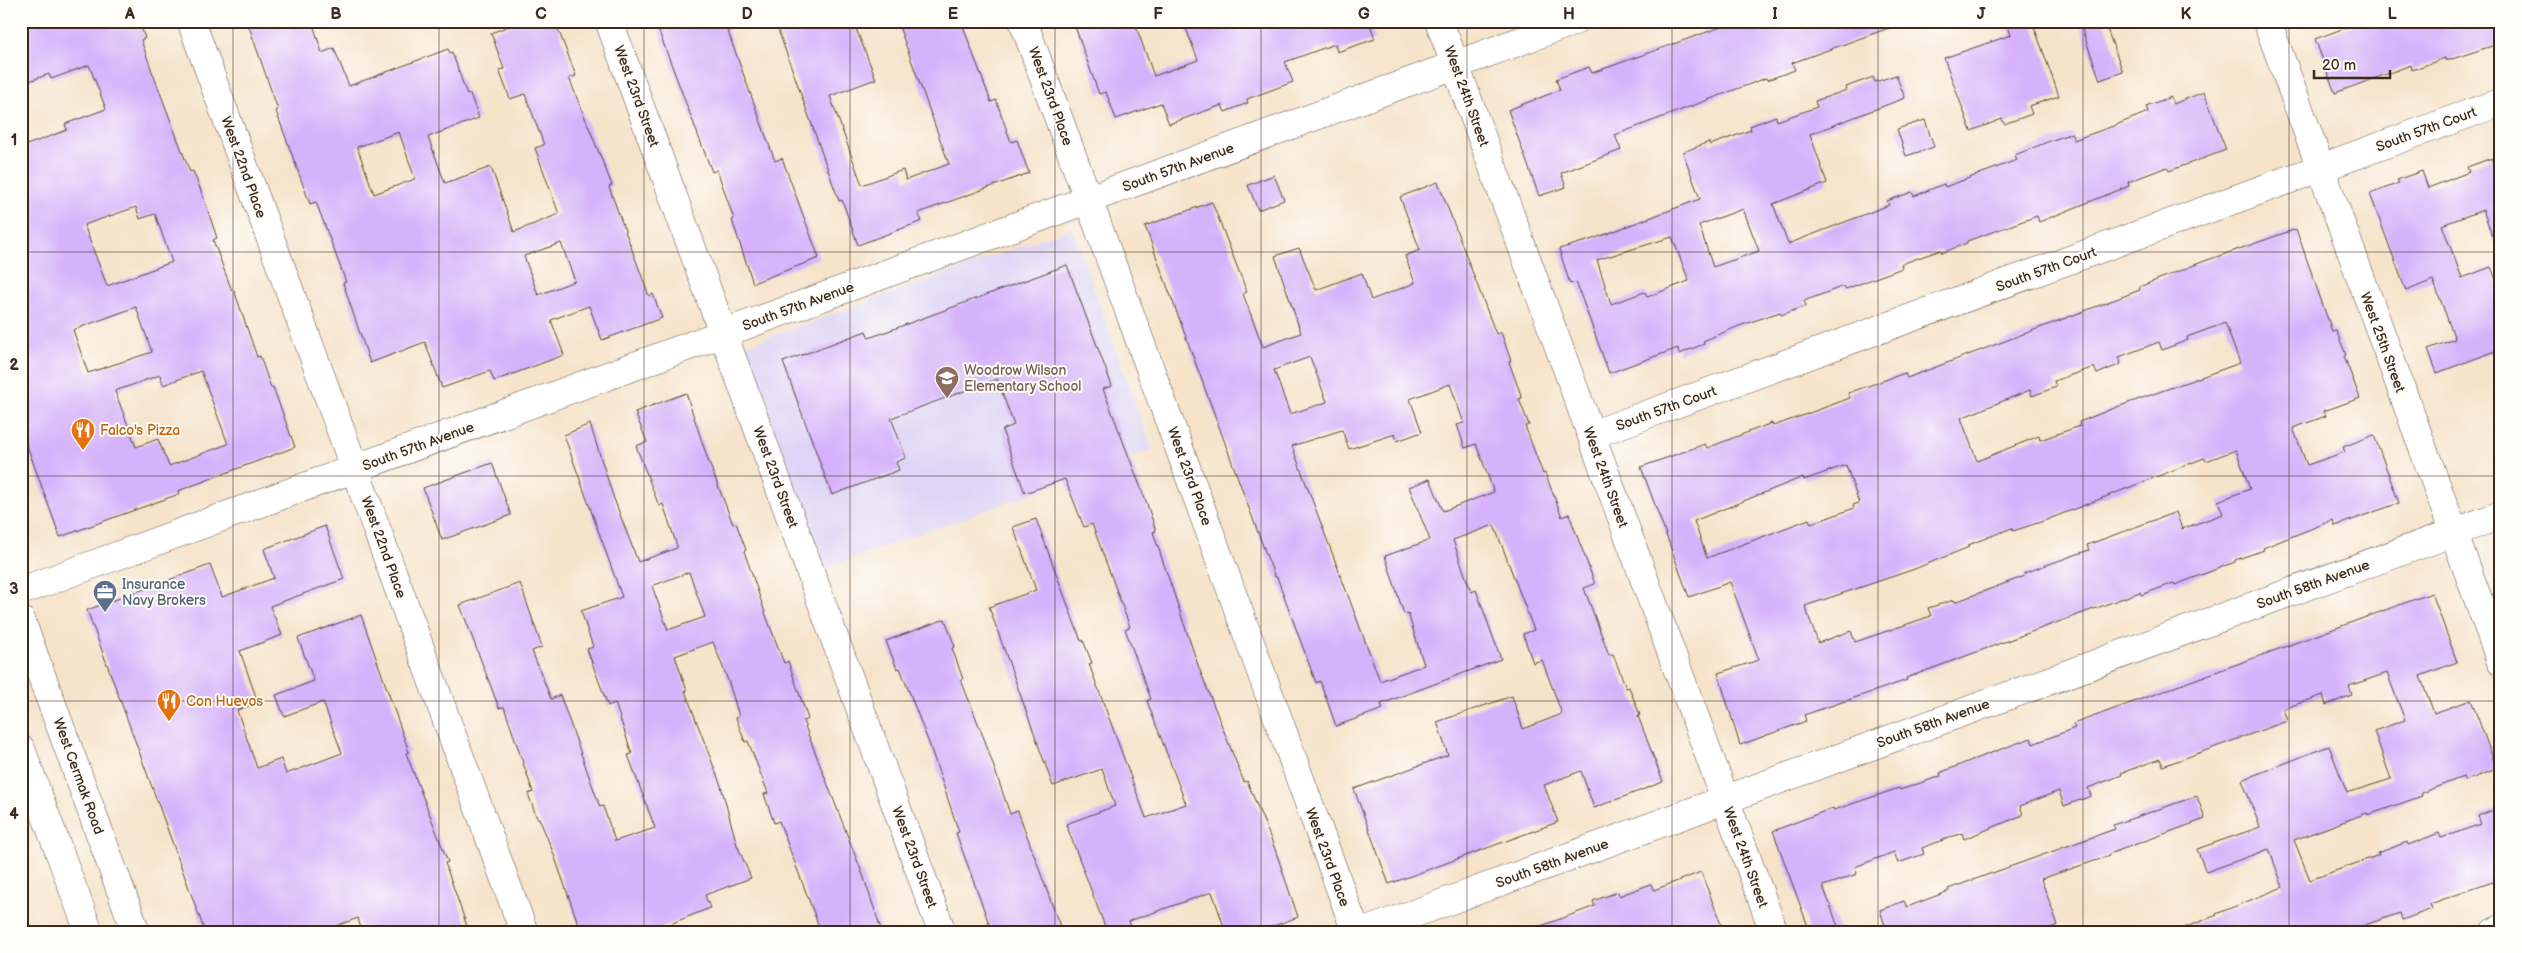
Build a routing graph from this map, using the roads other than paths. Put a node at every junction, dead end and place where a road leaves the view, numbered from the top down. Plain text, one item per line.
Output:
1 (191, 21) edge
2 (609, 21) edge
3 (1023, 21) edge
4 (1439, 21) edge
5 (1575, 21) edge
6 (2266, 21) edge
7 (1455, 65) junction
8 (2501, 102) edge
9 (2320, 168) junction
10 (1088, 200) junction
11 (723, 334) junction
12 (1592, 436) junction
13 (355, 469) junction
14 (2501, 515) edge
15 (2453, 532) junction
16 (21, 591) edge
17 (21, 620) edge
18 (2501, 662) edge
19 (21, 749) edge
20 (1725, 800) junction
21 (2501, 929) edge
22 (89, 932) edge
23 (136, 932) edge
24 (524, 932) edge
25 (942, 932) edge
26 (1356, 932) edge
27 (1364, 932) edge
28 (1774, 932) edge
29 (2494, 932) edge

1 - 13 street, West 22nd Place
2 - 11 street, West 23rd Street
3 - 10 street, West 23rd Place
4 - 7 street, West 24th Street
5 - 7 street, South 57th Avenue
6 - 9 street, West 25th Street
7 - 10 street, South 57th Avenue
7 - 12 street, West 24th Street
8 - 9 street, South 57th Court
9 - 12 street, South 57th Court
9 - 15 street, West 25th Street
10 - 11 street, South 57th Avenue
10 - 26 street, West 23rd Place
11 - 13 street, South 57th Avenue
11 - 25 street, West 23rd Street
12 - 20 street, West 24th Street
13 - 16 street, South 57th Avenue
13 - 24 street, West 22nd Place
14 - 15 street, South 58th Avenue
15 - 18 street, West 25th Street
15 - 20 street, South 58th Avenue
17 - 23 street, West Cermak Road
19 - 22 street
20 - 27 street, South 58th Avenue
20 - 28 street, West 24th Street
21 - 29 street

